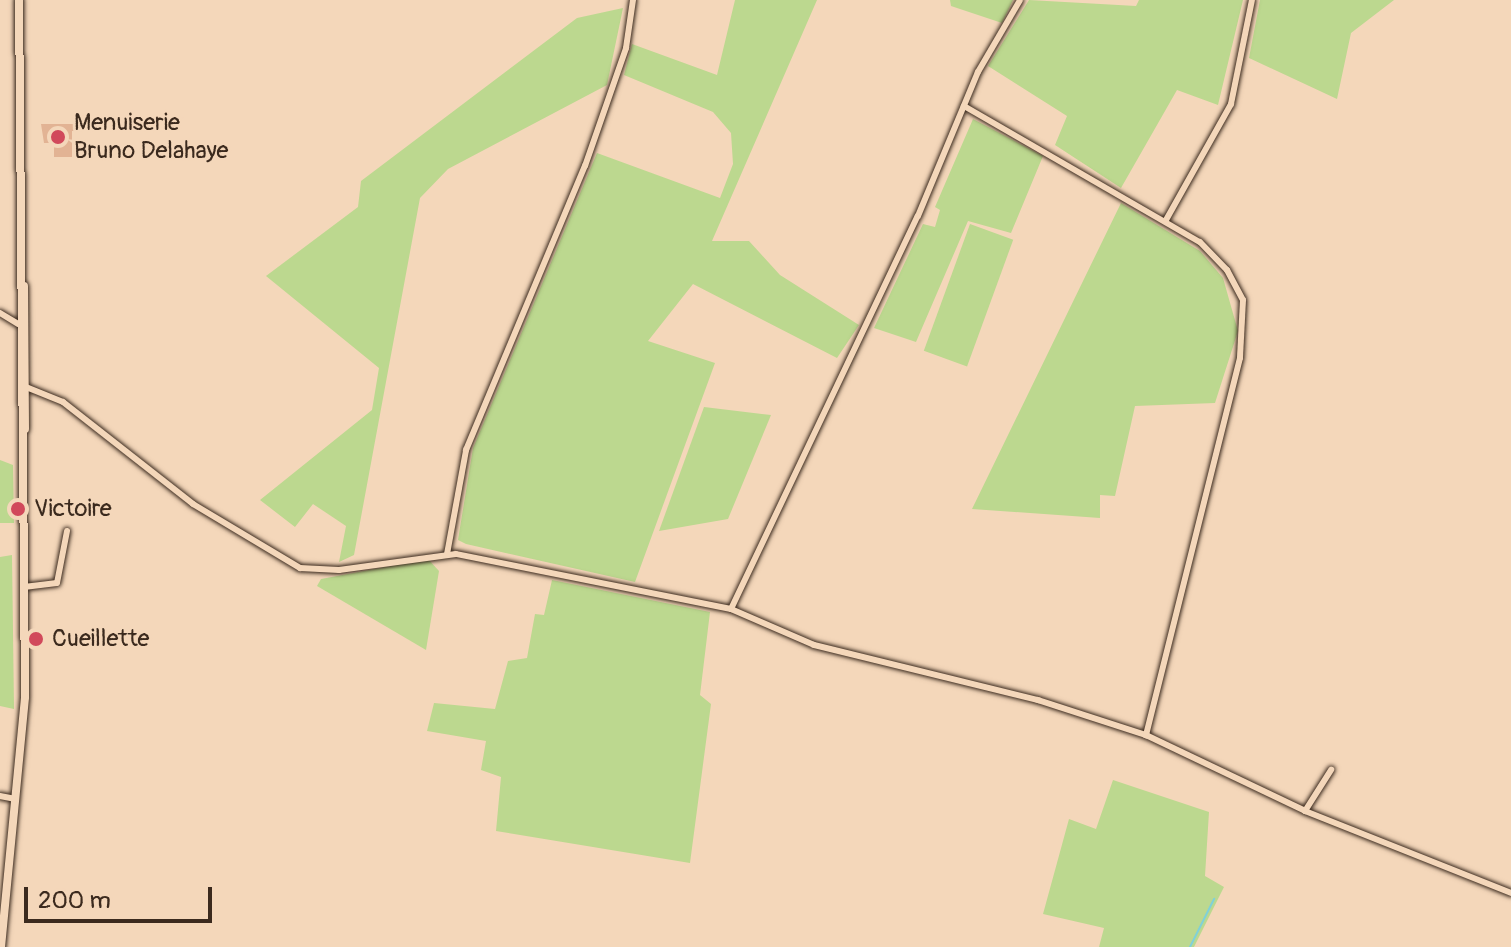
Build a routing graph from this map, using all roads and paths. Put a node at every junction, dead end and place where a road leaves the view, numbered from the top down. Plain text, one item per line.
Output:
1 (19, 0) edge
2 (633, 0) edge
3 (1020, 0) edge
4 (1252, 0) edge
5 (964, 106) junction
6 (1166, 220) junction
7 (0, 313) edge
8 (21, 321) junction
9 (22, 355) junction
10 (26, 387) junction
11 (19, 395) junction
12 (23, 461) junction
13 (67, 531) dead end
14 (447, 554) junction
15 (24, 587) junction
16 (731, 609) junction
17 (1146, 735) junction
18 (1331, 770) dead end
19 (0, 796) edge
20 (18, 799) junction
21 (1305, 811) junction
22 (1511, 893) edge
23 (1, 947) edge

1 - 8 main road
2 - 14 street
3 - 5 street
4 - 6 street
5 - 6 street
5 - 16 street
6 - 17 street
7 - 8 street
8 - 9 main road
9 - 10 main road
9 - 11 main road
10 - 11 main road
10 - 12 main road
10 - 14 street
11 - 12 main road
12 - 15 main road
13 - 15 street
14 - 16 street
15 - 20 main road
16 - 17 street
17 - 21 street
18 - 21 street
19 - 20 street
20 - 23 main road
21 - 22 street

